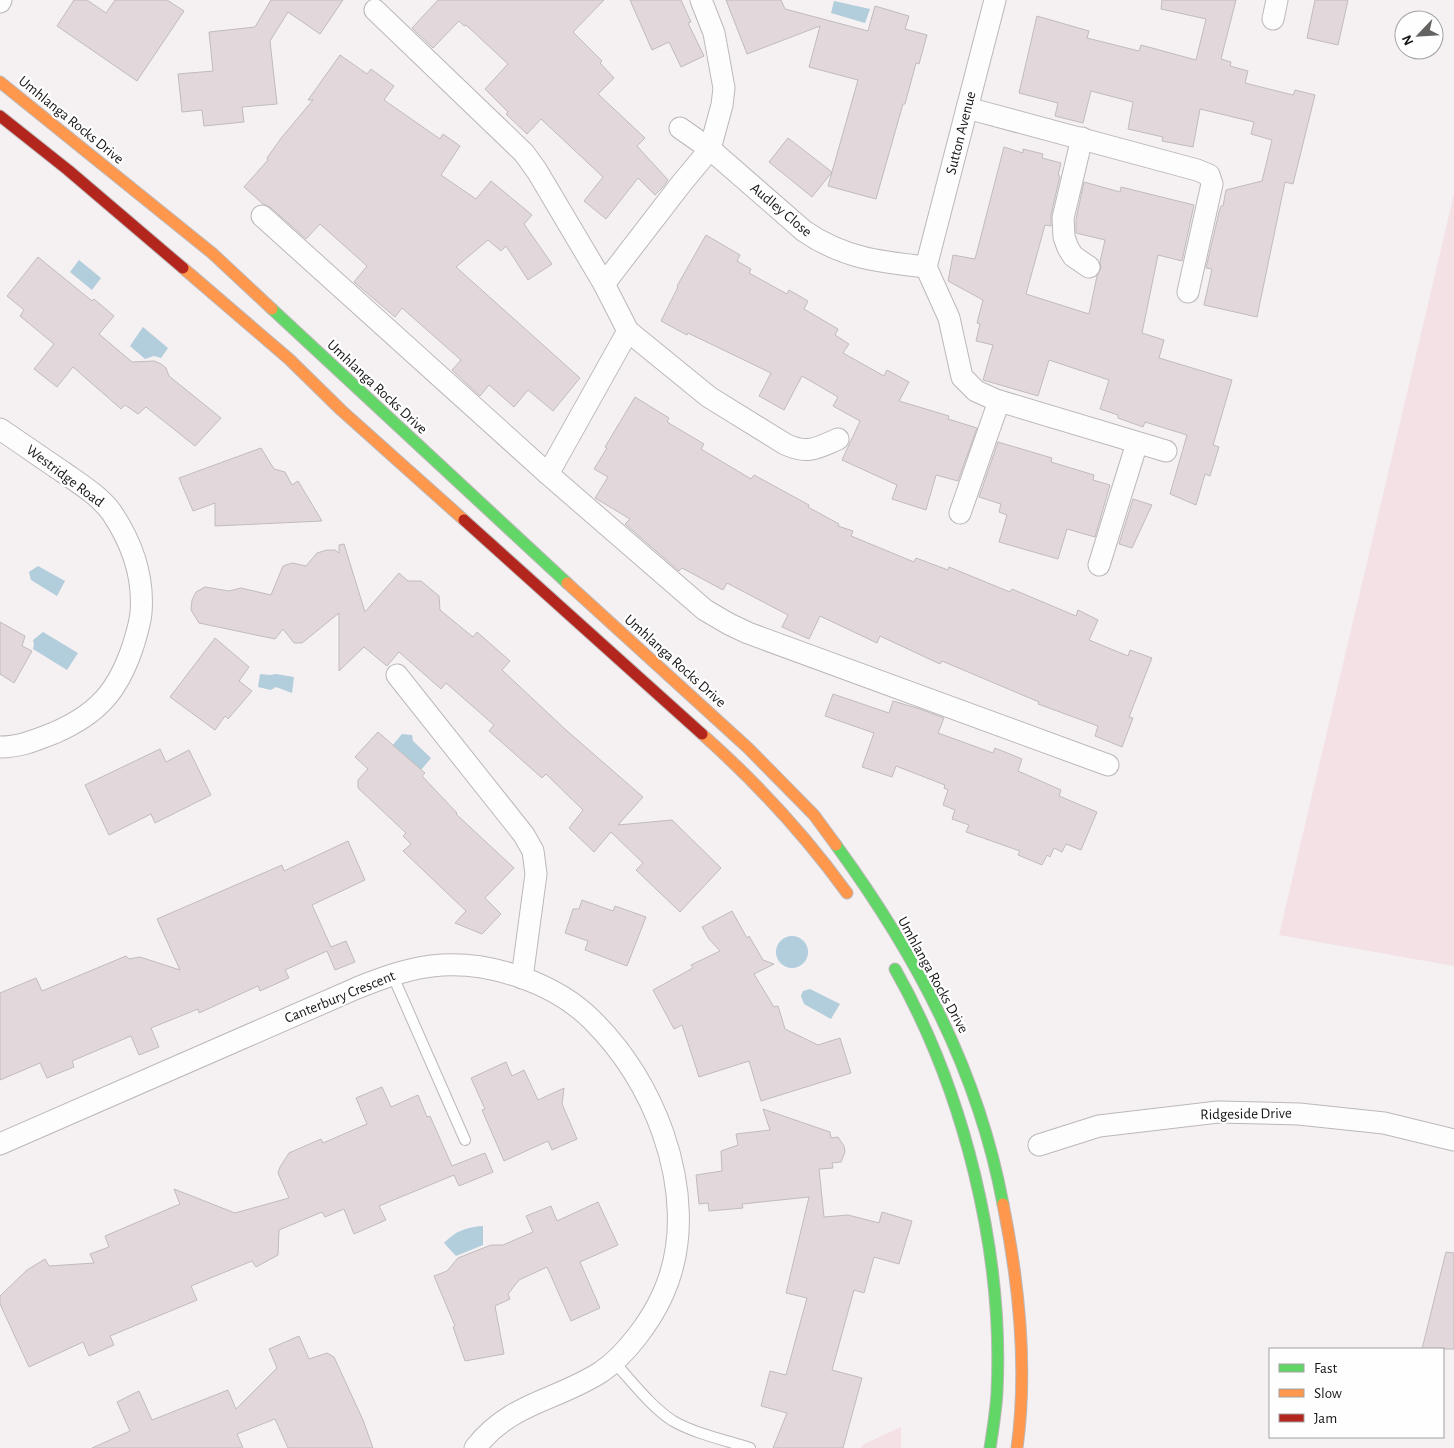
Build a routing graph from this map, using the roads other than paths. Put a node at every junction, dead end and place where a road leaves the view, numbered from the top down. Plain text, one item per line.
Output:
1 (701, 0) edge
2 (995, 0) edge
3 (375, 10) dead end
4 (0, 82) edge
5 (967, 108) junction
6 (0, 116) edge
7 (680, 128) dead end
8 (1082, 138) junction
9 (710, 149) junction
10 (262, 216) dead end
11 (1089, 266) dead end
12 (926, 267) junction
13 (604, 284) junction
14 (1188, 292) dead end
15 (628, 331) junction
16 (999, 402) junction
17 (0, 429) edge
18 (838, 439) dead end
19 (1136, 443) junction
20 (1166, 451) dead end
21 (548, 474) junction
22 (960, 513) dead end
23 (1099, 565) dead end
24 (397, 675) dead end
25 (0, 747) edge
26 (1108, 765) dead end
27 (852, 901) dead end
28 (887, 956) dead end
29 (392, 974) junction
30 (522, 978) junction
31 (465, 1140) dead end
32 (1454, 1140) edge
33 (0, 1144) edge
34 (1039, 1146) dead end
35 (613, 1361) junction
36 (475, 1448) edge
37 (750, 1448) edge
38 (990, 1448) edge
39 (1017, 1448) edge

1 - 9 street
2 - 5 street, Sutton Avenue
3 - 13 street
4 - 39 main road, Umhlanga Rocks Drive
5 - 8 street
5 - 12 street, Sutton Avenue
6 - 27 main road
7 - 9 street, Audley Close
8 - 11 street
8 - 14 street
9 - 12 street, Audley Close
9 - 13 street
10 - 21 street
12 - 16 street
13 - 15 street
15 - 18 street
15 - 21 street
16 - 19 street
16 - 22 street
17 - 25 street, Westridge Road
19 - 20 street
19 - 23 street
21 - 26 street
24 - 30 street
28 - 38 main road, Umhlanga Rocks Drive
29 - 30 street, Canterbury Crescent
29 - 31 lane
29 - 33 street, Canterbury Crescent
30 - 35 street, Canterbury Crescent
32 - 34 street, Ridgeside Drive
35 - 36 street, Canterbury Crescent
35 - 37 lane

